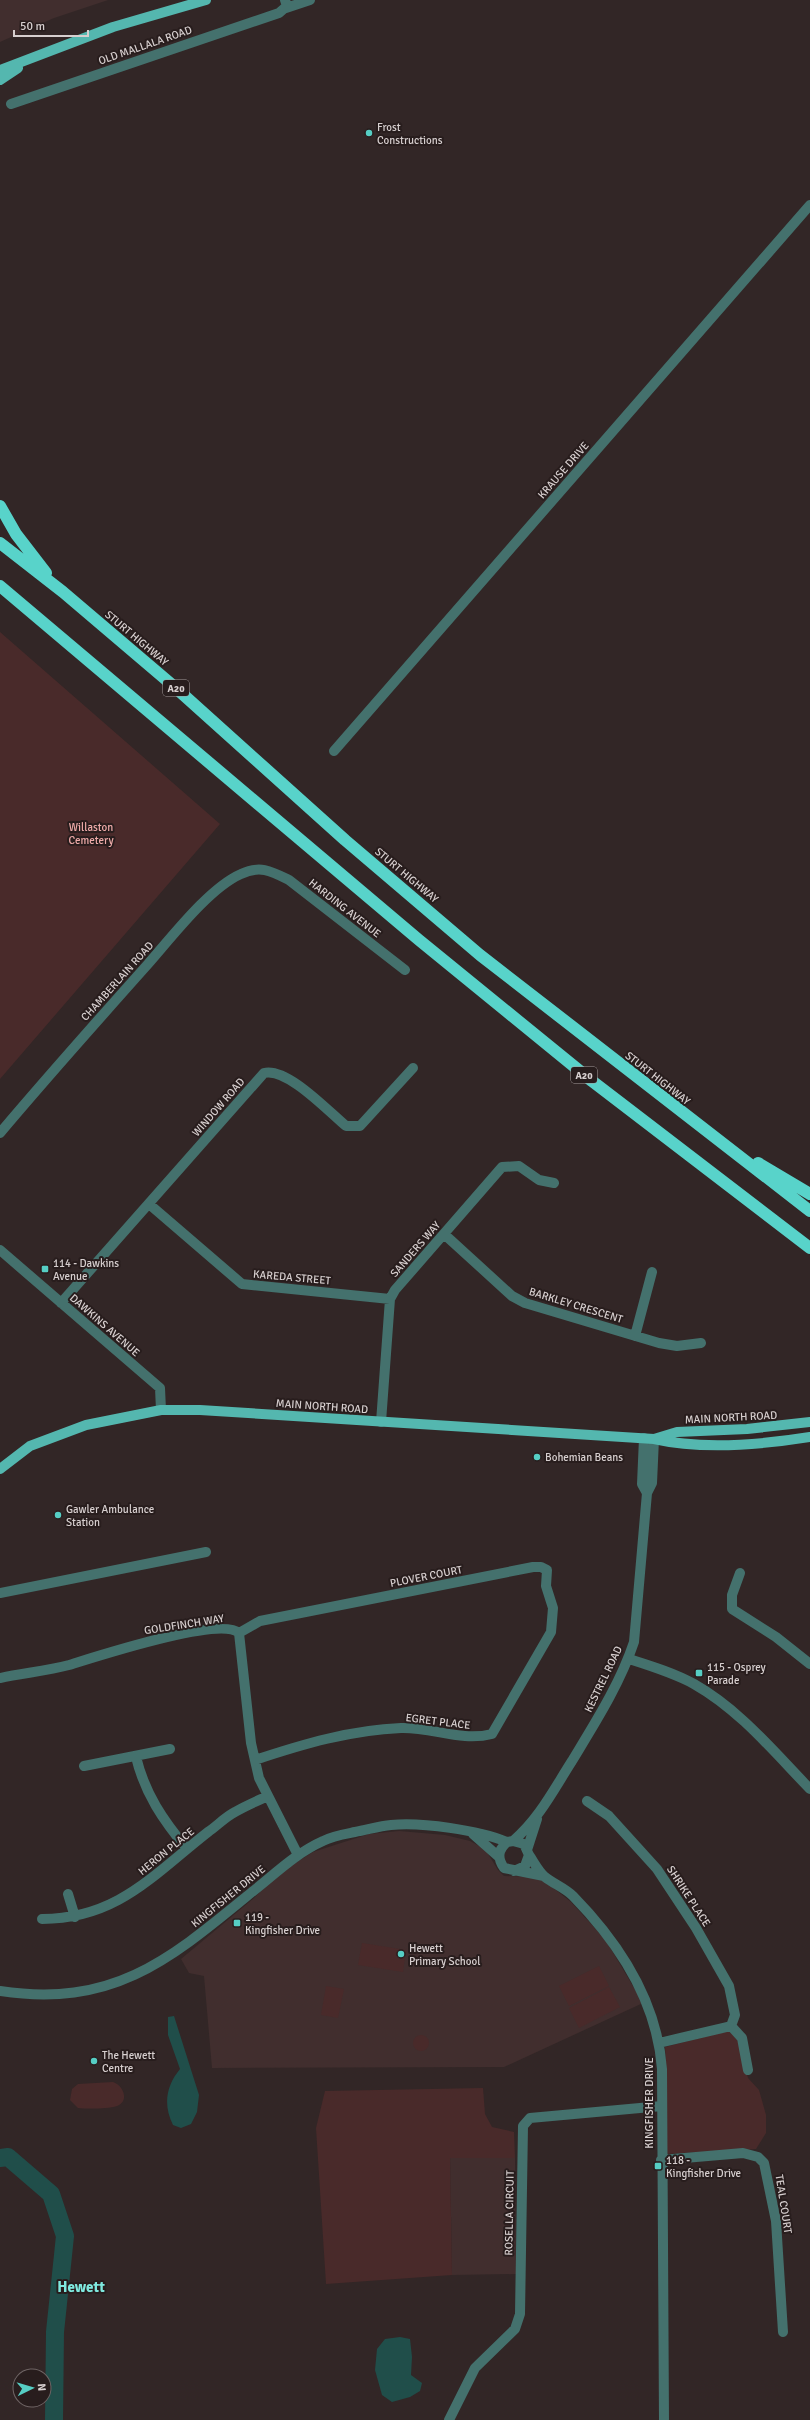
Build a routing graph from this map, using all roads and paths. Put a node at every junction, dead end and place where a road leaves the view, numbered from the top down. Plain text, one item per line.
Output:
1 (206, 0) edge
2 (310, 0) edge
3 (286, 4) edge
4 (40, 54) junction
5 (0, 70) edge
6 (0, 80) edge
7 (11, 104) dead end
8 (810, 205) edge
9 (0, 506) edge
10 (0, 543) edge
11 (0, 586) edge
12 (63, 592) junction
13 (334, 751) dead end
14 (269, 869) joint
15 (405, 970) dead end
16 (413, 1068) dead end
17 (706, 1131) junction
18 (0, 1133) edge
19 (554, 1183) dead end
20 (810, 1194) edge
21 (148, 1204) junction
22 (810, 1211) edge
23 (444, 1234) junction
24 (810, 1248) edge
25 (0, 1250) edge
26 (652, 1272) dead end
27 (390, 1299) junction
28 (61, 1303) junction
29 (635, 1336) junction
30 (701, 1343) dead end
31 (161, 1410) junction
32 (381, 1422) junction
33 (810, 1422) edge
34 (810, 1437) edge
35 (649, 1438) junction
36 (0, 1469) edge
37 (206, 1552) dead end
38 (740, 1573) dead end
39 (0, 1593) edge
40 (239, 1633) junction
41 (546, 1642) joint
42 (629, 1658) junction
43 (810, 1664) edge
44 (0, 1678) edge
45 (170, 1750) dead end
46 (136, 1757) junction
47 (255, 1760) junction
48 (84, 1766) dead end
49 (810, 1789) edge
50 (268, 1796) junction
51 (587, 1801) dead end
52 (539, 1813) junction
53 (473, 1834) junction
54 (510, 1841) junction
55 (187, 1849) junction
56 (528, 1852) junction
57 (298, 1856) junction
58 (499, 1857) junction
59 (514, 1871) junction
60 (544, 1876) junction
61 (68, 1894) dead end
62 (75, 1917) junction
63 (42, 1919) dead end
64 (0, 1991) edge
65 (731, 2026) junction
66 (659, 2043) junction
67 (748, 2070) dead end
68 (662, 2106) junction
69 (661, 2160) junction
70 (783, 2332) dead end
71 (449, 2420) edge
72 (664, 2420) edge

1 - 4 main road
2 - 3 street, OLD MALLALA ROAD
3 - 7 street, OLD MALLALA ROAD
4 - 5 main road
4 - 6 main road
8 - 13 street, KRAUSE DRIVE
9 - 12 highway
10 - 12 highway, STURT HIGHWAY / A20
11 - 24 highway, A20
12 - 17 highway, STURT HIGHWAY / A20
14 - 15 street, HARDING AVENUE
14 - 18 street, CHAMBERLAIN ROAD
16 - 21 street, WINDOW ROAD
17 - 20 highway
17 - 22 highway, STURT HIGHWAY / A20
19 - 23 street, SANDERS WAY
21 - 27 street, KAREDA STREET
21 - 28 street, WINDOW ROAD
23 - 27 street, SANDERS WAY
23 - 29 street, BARKLEY CRESCENT
25 - 28 street, DAWKINS AVENUE
26 - 29 street
27 - 32 street
28 - 31 street, DAWKINS AVENUE
29 - 30 street, BARKLEY CRESCENT
31 - 32 main road, MAIN NORTH ROAD
31 - 36 main road, MAIN NORTH ROAD
32 - 35 main road, MAIN NORTH ROAD
33 - 35 main road, MAIN NORTH ROAD
34 - 35 main road, MAIN NORTH ROAD
35 - 42 street, KESTREL ROAD
37 - 39 street
38 - 43 street
40 - 41 street, PLOVER COURT
40 - 44 street, GOLDFINCH WAY
40 - 47 street
41 - 47 street, EGRET PLACE
42 - 49 street
42 - 52 street, KESTREL ROAD
45 - 46 street
46 - 48 street
46 - 55 street
47 - 50 street
50 - 55 street, HERON PLACE
50 - 57 street
51 - 65 street, SHRIKE PLACE
52 - 54 street, KESTREL ROAD
52 - 56 street, KESTREL ROAD
53 - 54 street, KINGFISHER DRIVE
53 - 57 street, KINGFISHER DRIVE
53 - 58 street
54 - 56 street
54 - 58 street
55 - 62 street, HERON PLACE
56 - 59 street
56 - 60 street, KINGFISHER DRIVE
57 - 64 street, KINGFISHER DRIVE
58 - 59 street
59 - 60 street, KINGFISHER DRIVE
60 - 66 street, KINGFISHER DRIVE
61 - 62 street
62 - 63 street, HERON PLACE
65 - 66 street
65 - 67 street
66 - 68 street, KINGFISHER DRIVE
68 - 69 street, KINGFISHER DRIVE
68 - 71 street, ROSELLA CIRCUIT
69 - 70 street, TEAL COURT
69 - 72 street, KINGFISHER DRIVE

